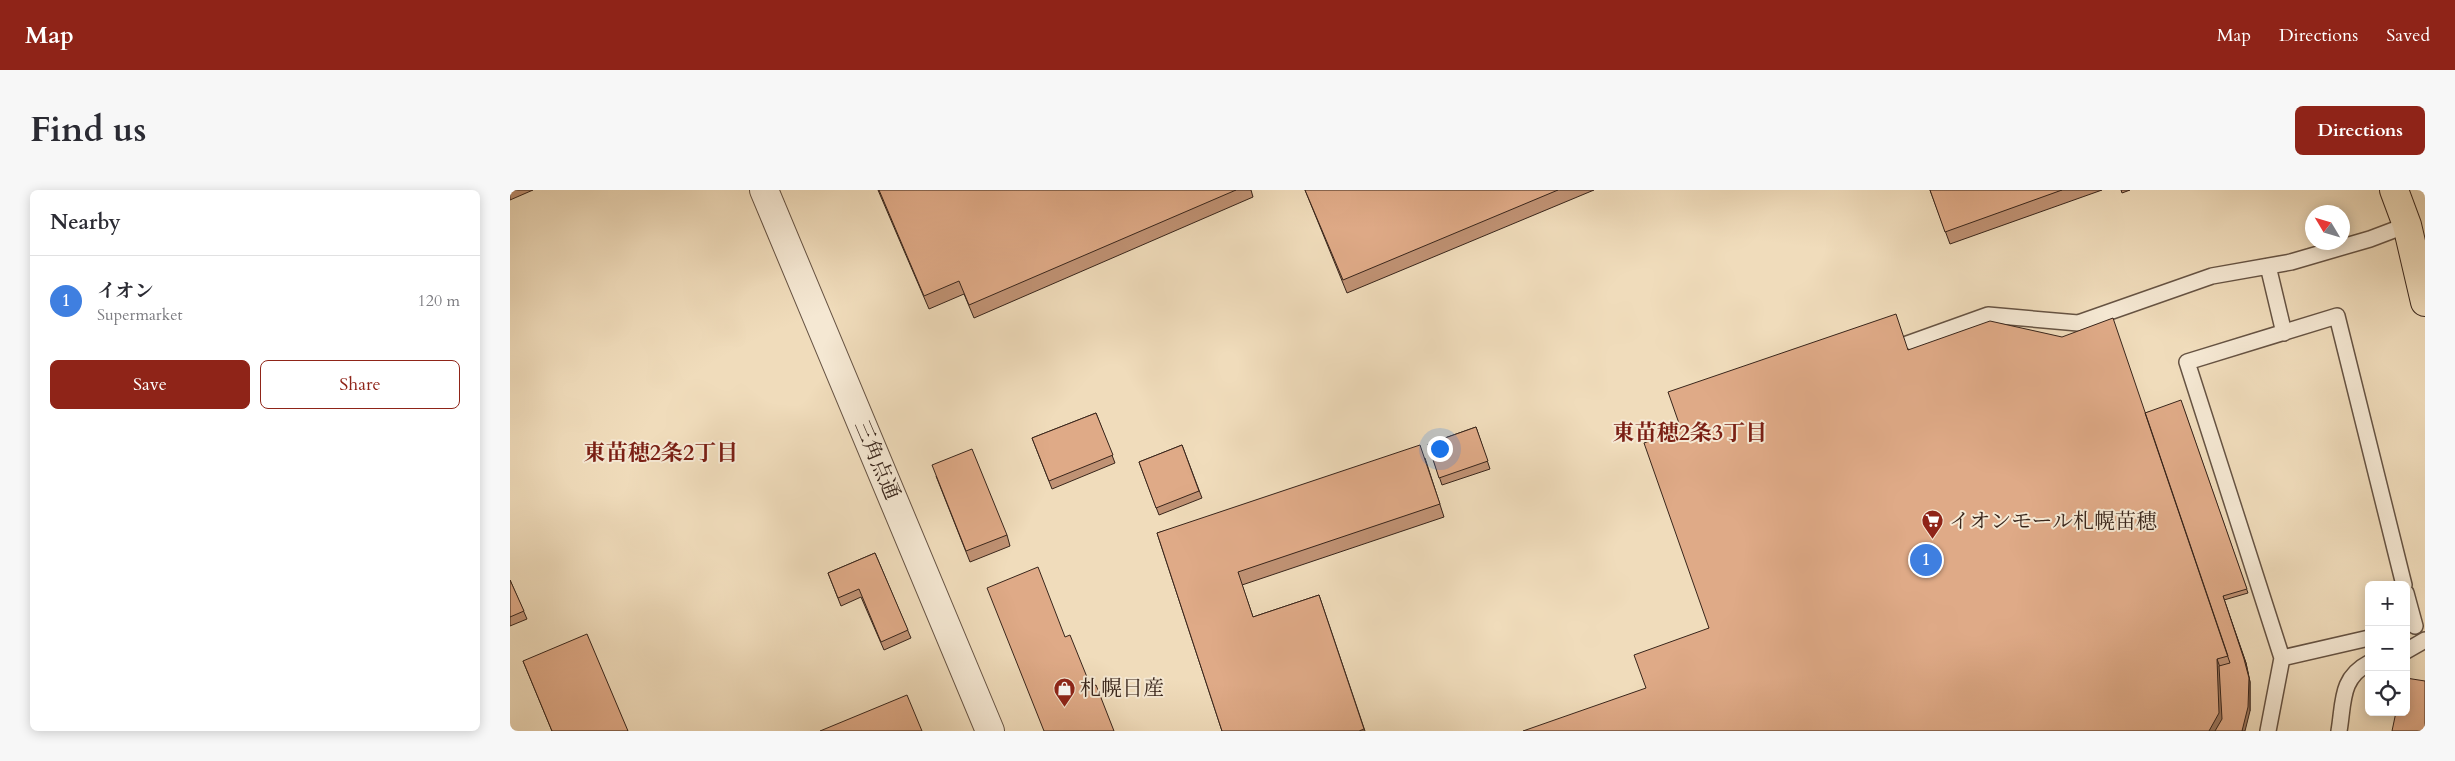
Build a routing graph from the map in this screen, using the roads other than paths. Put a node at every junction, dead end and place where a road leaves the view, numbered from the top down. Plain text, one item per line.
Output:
1 (764, 190) edge
2 (2394, 190) edge
3 (2407, 225) junction
4 (2268, 266) junction
5 (2425, 302) edge
6 (2284, 333) junction
7 (1906, 344) edge
8 (2403, 581) edge
9 (2410, 607) edge
10 (2415, 626) edge
11 (2365, 639) edge
12 (2425, 640) edge
13 (2410, 649) edge
14 (2282, 658) junction
15 (2365, 665) edge
16 (990, 731) edge
17 (2268, 731) edge
18 (2339, 731) edge

1 - 16 street, 三角点通
2 - 3 highway
3 - 4 lane
3 - 5 highway
4 - 6 lane
4 - 7 lane
6 - 8 lane
6 - 14 lane
9 - 10 lane
11 - 14 lane
12 - 13 lane
14 - 17 lane
15 - 18 lane

